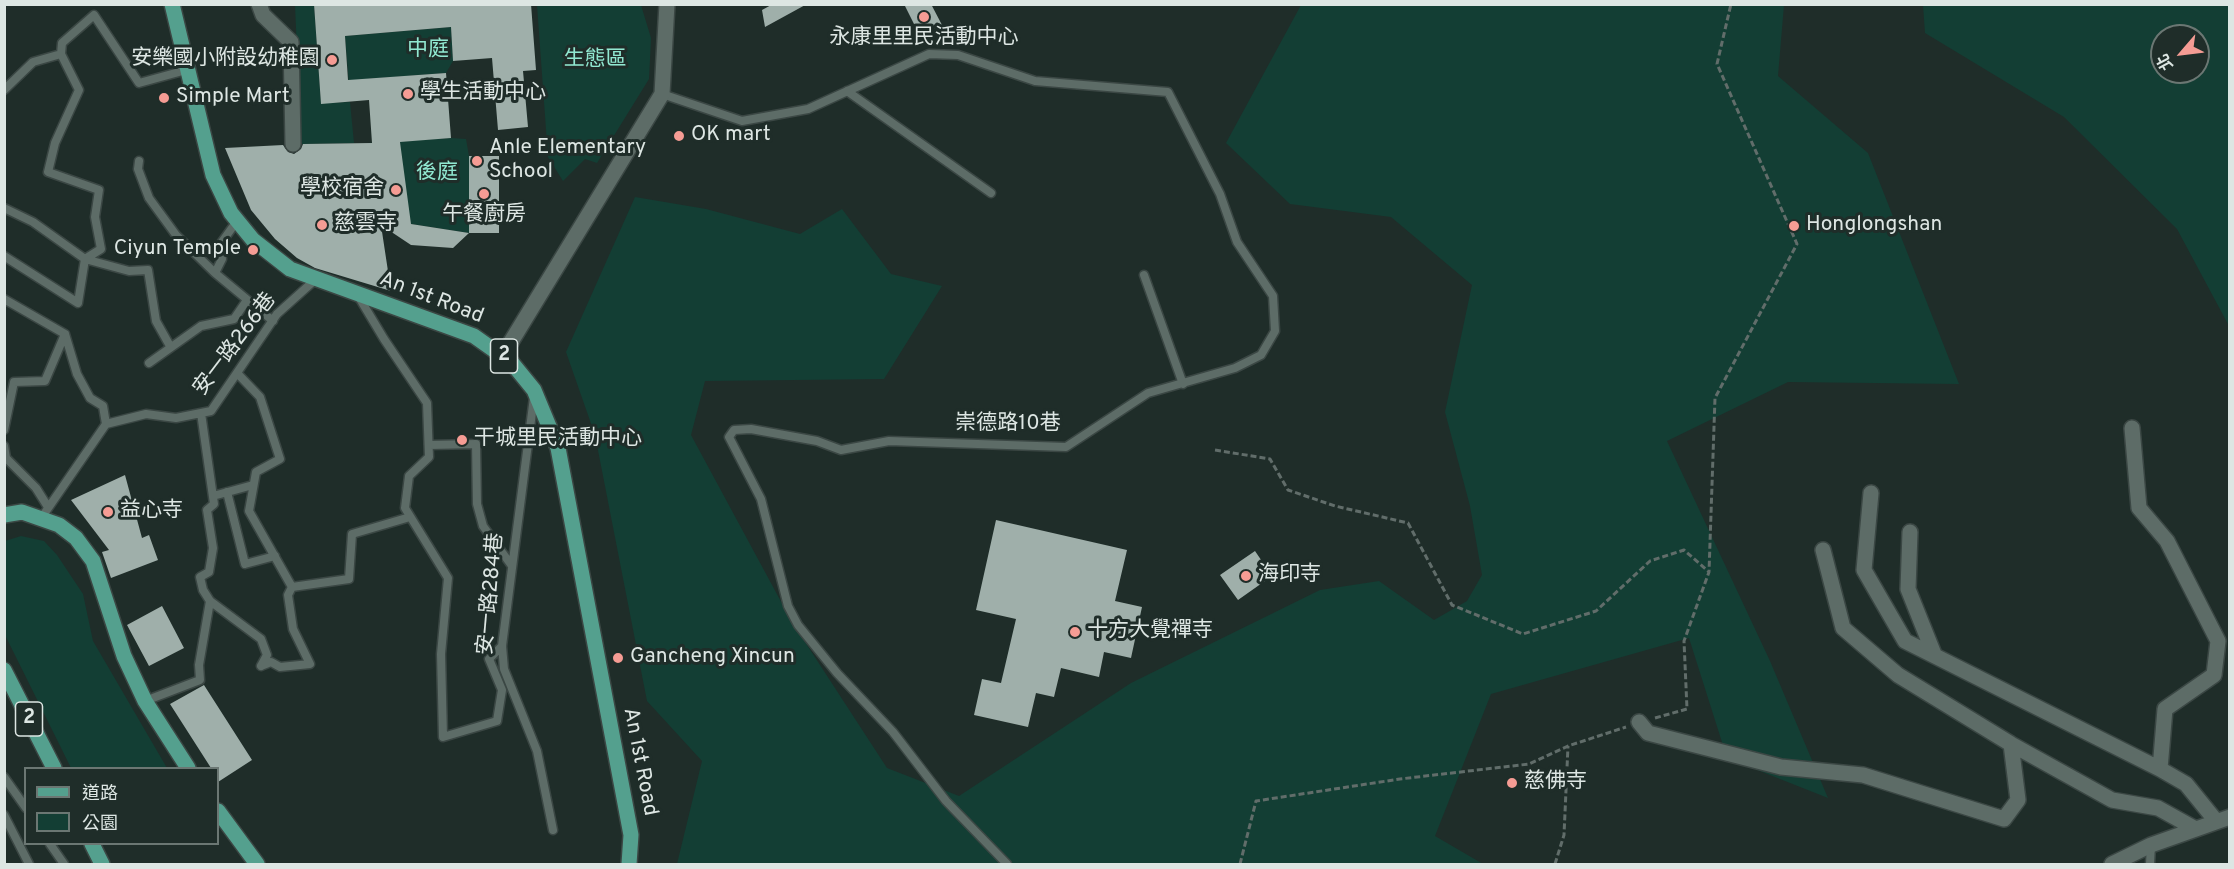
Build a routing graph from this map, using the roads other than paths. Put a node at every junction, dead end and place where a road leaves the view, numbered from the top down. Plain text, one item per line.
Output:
1 (172, 4) edge
2 (258, 4) edge
3 (667, 4) edge
4 (61, 54) junction
5 (190, 69) junction
6 (4, 90) edge
7 (847, 91) junction
8 (662, 94) junction
9 (294, 144) dead end
10 (139, 161) dead end
11 (990, 193) dead end
12 (4, 208) edge
13 (237, 221) junction
14 (4, 256) edge
15 (85, 259) junction
16 (215, 273) junction
17 (1144, 275) dead end
18 (316, 279) junction
19 (357, 293) junction
20 (4, 299) edge
21 (247, 300) junction
22 (273, 321) junction
23 (64, 334) junction
24 (170, 346) junction
25 (503, 355) junction
26 (149, 363) dead end
27 (237, 373) junction
28 (1183, 384) junction
29 (534, 390) junction
30 (201, 413) junction
31 (106, 424) junction
32 (2132, 428) dead end
33 (4, 430) edge
34 (429, 445) junction
35 (4, 446) edge
36 (253, 485) junction
37 (226, 492) junction
38 (1871, 493) dead end
39 (213, 496) junction
40 (45, 512) junction
41 (4, 515) edge
42 (410, 517) junction
43 (1910, 532) dead end
44 (1823, 550) dead end
45 (275, 556) junction
46 (512, 566) junction
47 (292, 587) junction
48 (210, 601) junction
49 (502, 646) junction
50 (1934, 654) junction
51 (4, 670) edge
52 (145, 701) junction
53 (1639, 722) road end
54 (2011, 744) junction
55 (53, 767) edge
56 (187, 767) edge
57 (2160, 770) junction
58 (4, 777) edge
59 (24, 805) edge
60 (219, 812) edge
61 (4, 815) edge
62 (2223, 819) edge
63 (2194, 828) junction
64 (553, 830) dead end
65 (51, 845) edge
66 (93, 845) edge
67 (2151, 845) junction
68 (29, 864) edge
69 (64, 864) edge
70 (102, 864) edge
71 (257, 864) edge
72 (629, 864) edge
73 (1007, 864) edge
74 (2112, 864) edge
75 (2150, 864) edge

1 - 5 main road, An 1st Road / 2
2 - 9 street
3 - 8 street
4 - 5 lane
4 - 6 lane
4 - 15 lane
5 - 13 main road, An 1st Road / 2
7 - 8 lane, 崇德路10巷
7 - 11 lane
7 - 28 lane, 崇德路10巷
8 - 25 street
10 - 16 lane
12 - 15 lane
13 - 16 lane
13 - 18 main road, An 1st Road / 2
14 - 15 lane
15 - 24 lane
16 - 21 lane
17 - 28 lane
18 - 19 main road, An 1st Road / 2
18 - 22 lane, 安一路266巷
19 - 25 main road, An 1st Road / 2
19 - 34 lane
20 - 23 lane
21 - 22 lane
21 - 24 lane
22 - 27 lane, 安一路266巷
23 - 31 lane
23 - 33 lane
24 - 26 lane
25 - 29 main road, An 1st Road / 2
27 - 30 lane, 安一路266巷
27 - 36 lane
28 - 73 lane, 崇德路10巷
29 - 46 lane, 安一路284巷
29 - 72 main road, An 1st Road / 2
30 - 31 lane, 安一路266巷
30 - 39 lane
31 - 40 lane
32 - 57 street
34 - 42 lane
34 - 46 lane
35 - 40 lane
36 - 37 lane
36 - 45 lane
37 - 39 lane
37 - 45 lane
38 - 50 street
39 - 48 lane
40 - 41 main road
40 - 52 main road
42 - 47 lane
42 - 49 lane
43 - 50 street
44 - 54 street
45 - 47 lane
46 - 49 lane, 安一路284巷
47 - 48 lane
48 - 52 lane
49 - 64 lane, 安一路284巷
50 - 57 street
51 - 55 main road, 2
52 - 56 main road
53 - 54 street
54 - 63 street
57 - 62 street
58 - 59 lane
60 - 71 main road
61 - 68 lane
62 - 63 street
63 - 67 street
65 - 69 lane
66 - 70 main road
67 - 74 street
67 - 75 lane

